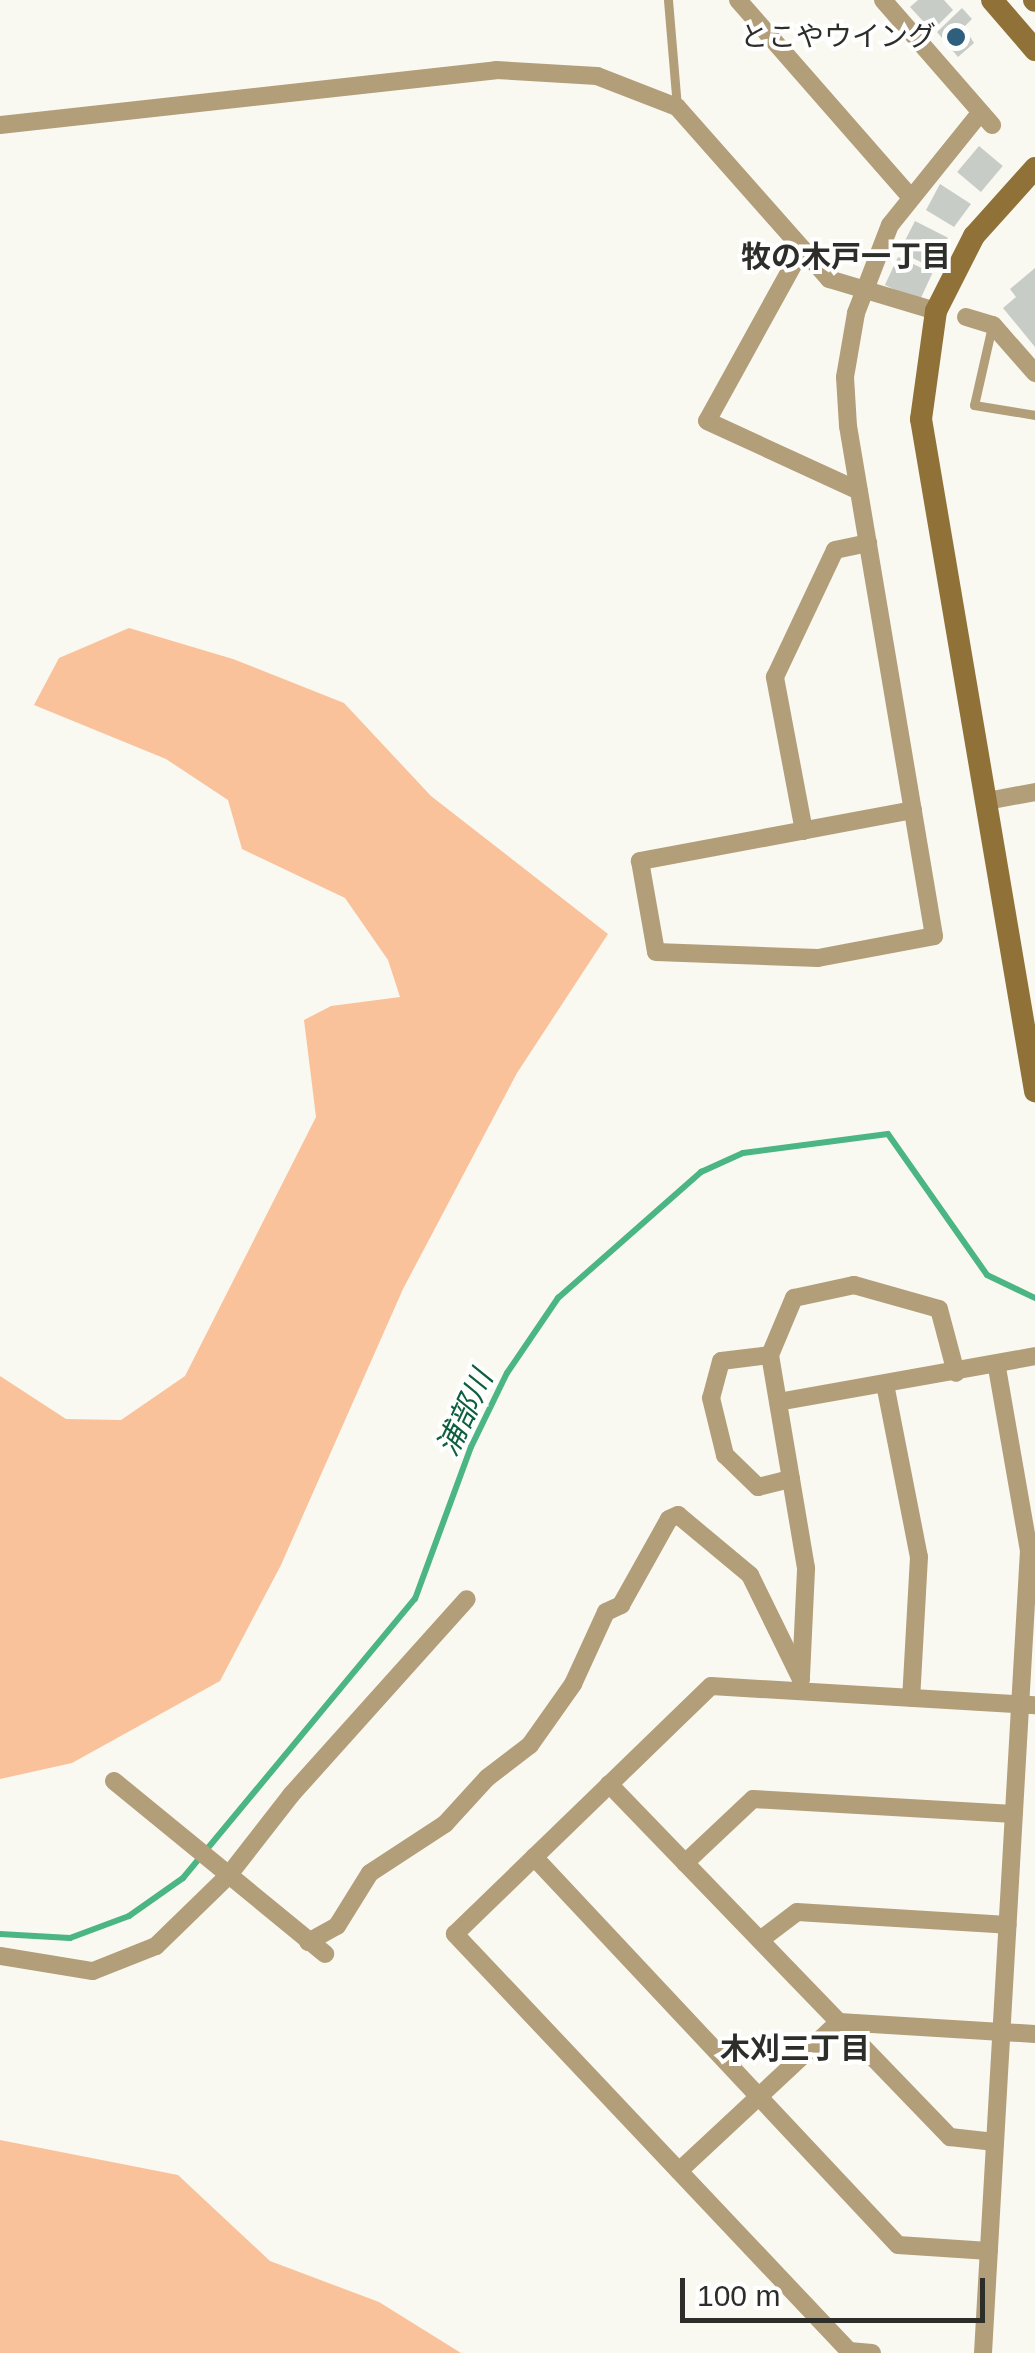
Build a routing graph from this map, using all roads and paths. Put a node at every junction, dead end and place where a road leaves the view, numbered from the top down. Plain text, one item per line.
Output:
1 (668, 0) edge
2 (738, 0) edge
3 (883, 0) edge
4 (992, 0) edge
5 (1035, 50) edge
6 (676, 107) junction
7 (0, 125) edge
8 (1035, 168) edge
9 (910, 194) junction
10 (802, 249) junction
11 (864, 288) junction
12 (936, 310) junction
13 (966, 317) dead end
14 (992, 325) junction
15 (1035, 374) edge
16 (1035, 415) edge
17 (859, 491) junction
18 (868, 542) junction
19 (1035, 792) edge
20 (986, 801) junction
21 (913, 810) junction
22 (804, 831) junction
23 (1035, 1092) edge
24 (770, 1355) junction
25 (1035, 1356) edge
26 (997, 1367) junction
27 (956, 1373) junction
28 (884, 1384) junction
29 (778, 1402) junction
30 (791, 1479) junction
31 (468, 1599) dead end
32 (801, 1685) junction
33 (910, 1698) junction
34 (1028, 1704) edge
35 (114, 1781) dead end
36 (610, 1784) junction
37 (1014, 1814) junction
38 (534, 1857) junction
39 (685, 1862) junction
40 (228, 1876) junction
41 (1008, 1925) junction
42 (760, 1940) junction
43 (308, 1942) junction
44 (325, 1954) dead end
45 (0, 1956) edge
46 (839, 2022) junction
47 (1002, 2031) junction
48 (1035, 2034) edge
49 (759, 2097) junction
50 (995, 2142) junction
51 (678, 2171) junction
52 (989, 2251) junction
53 (872, 2353) edge
54 (983, 2353) edge

1 - 6 lane
2 - 9 street
3 - 9 street
4 - 5 street
6 - 7 street
6 - 10 street
8 - 12 street
9 - 11 street
10 - 11 street
10 - 17 street
11 - 12 street
11 - 17 street
12 - 20 street
13 - 14 street
14 - 15 street
14 - 16 lane
17 - 18 street
18 - 21 street
18 - 22 street
19 - 20 street
20 - 23 street
21 - 22 street
21 - 22 street
24 - 27 street
24 - 29 street
24 - 30 street
25 - 26 street
26 - 27 street
26 - 34 street
27 - 28 street
28 - 29 street
28 - 33 street
29 - 30 street
30 - 32 street
31 - 40 street
32 - 33 street
32 - 36 street
32 - 43 street
33 - 34 street
34 - 37 street
35 - 40 street
36 - 38 street
36 - 39 street
37 - 39 street
37 - 41 street
38 - 49 street
38 - 51 street
39 - 42 street
40 - 43 street
40 - 45 street
41 - 42 street
41 - 47 street
42 - 46 street
43 - 44 street
46 - 47 street
46 - 49 street
46 - 50 street
47 - 48 street
47 - 50 street
49 - 51 street
49 - 52 street
50 - 52 street
51 - 53 street
52 - 54 street

